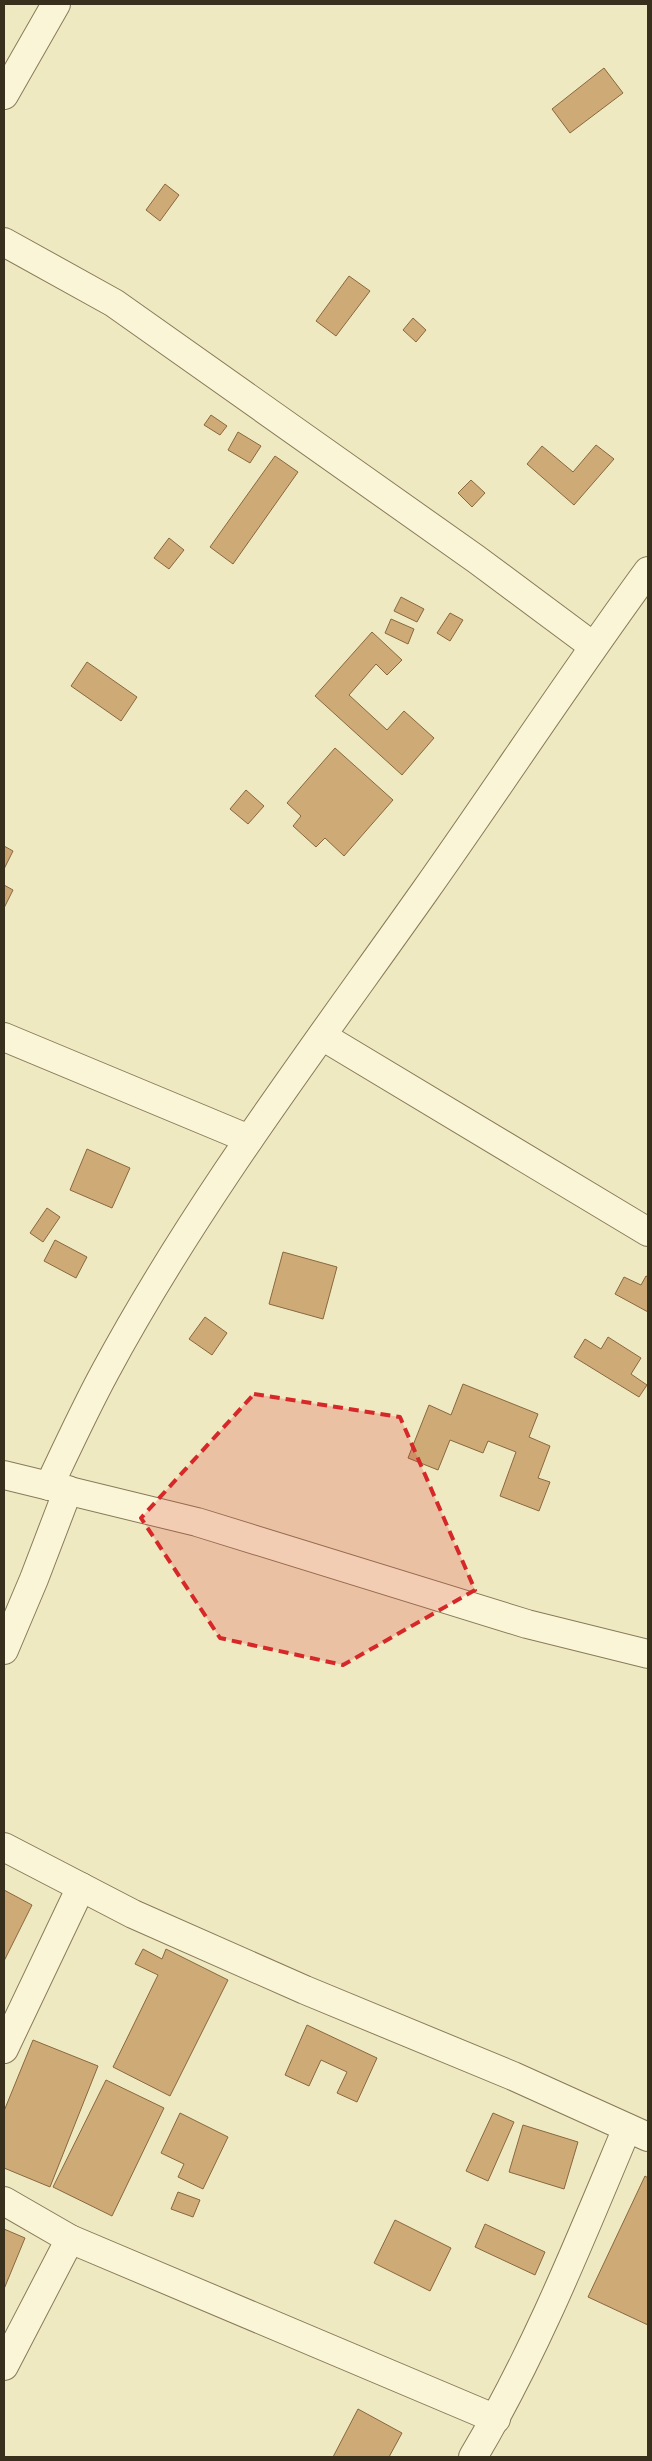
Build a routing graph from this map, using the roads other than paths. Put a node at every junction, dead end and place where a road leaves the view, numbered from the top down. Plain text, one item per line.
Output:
1 (56, 4) edge
2 (4, 95) edge
3 (4, 242) edge
4 (648, 571) edge
5 (593, 646) junction
6 (322, 1036) junction
7 (4, 1037) edge
8 (249, 1139) junction
9 (648, 1232) edge
10 (4, 1475) edge
11 (58, 1488) junction
12 (4, 1650) edge
13 (648, 1654) edge
14 (4, 1847) edge
15 (80, 1887) junction
16 (4, 2049) edge
17 (637, 2133) edge
18 (4, 2202) edge
19 (70, 2239) junction
20 (4, 2366) edge
21 (496, 2419) junction
22 (474, 2457) edge

1 - 2 street
3 - 5 street
4 - 5 street
5 - 6 street
6 - 8 street
6 - 9 street
7 - 8 street
8 - 11 street
10 - 11 street
11 - 12 street
11 - 13 street
14 - 15 street
15 - 16 street
15 - 17 street
17 - 21 street
18 - 19 street
19 - 20 street
19 - 21 street
21 - 22 street

